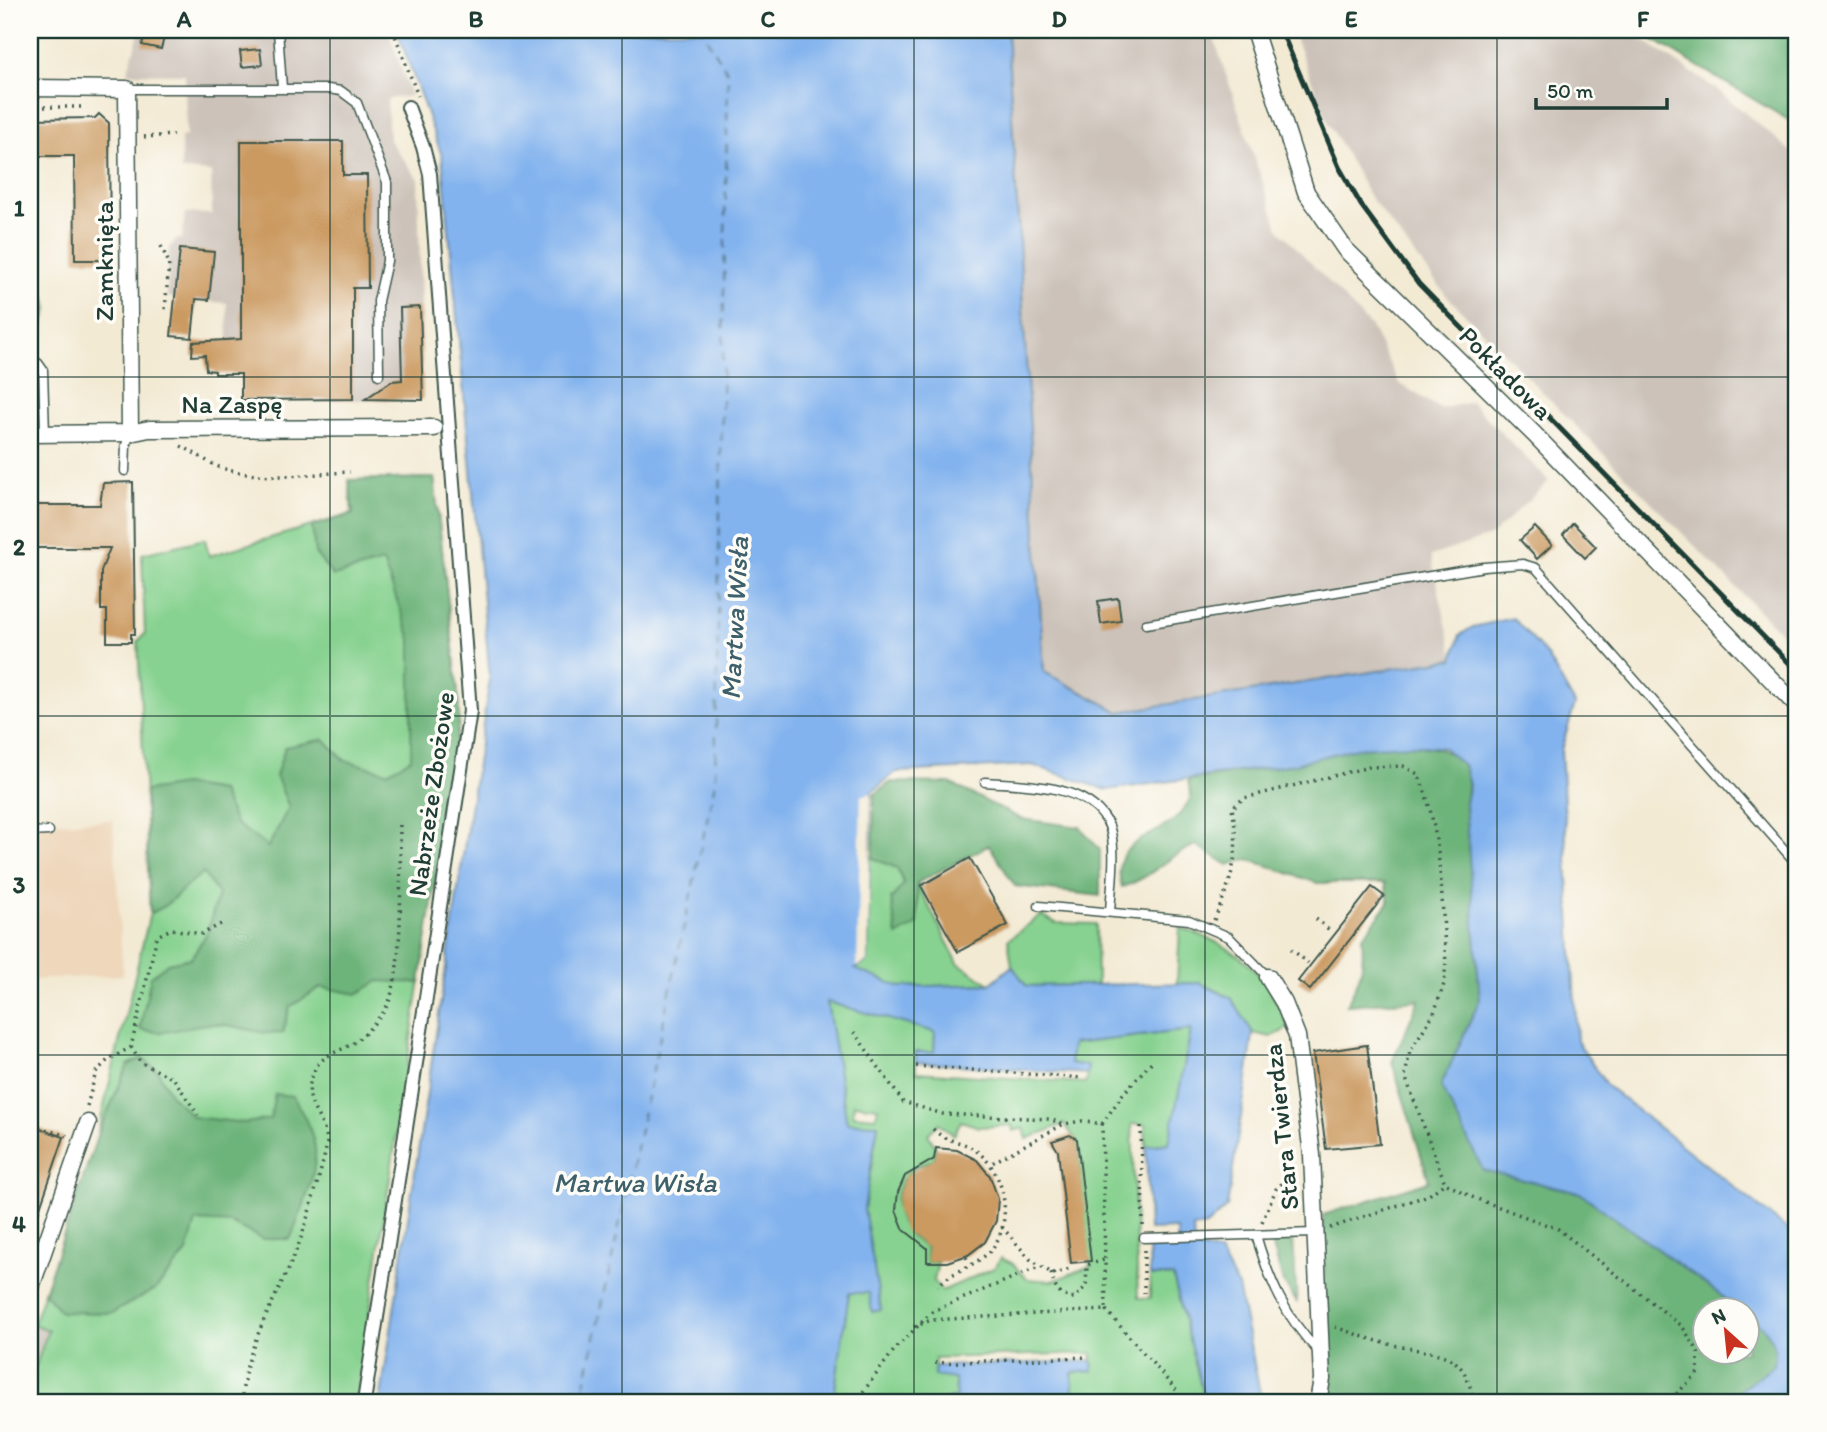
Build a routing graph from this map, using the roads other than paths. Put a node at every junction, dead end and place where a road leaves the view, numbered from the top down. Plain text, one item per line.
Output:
1 (278, 30) edge
2 (1254, 30) edge
3 (30, 88) edge
4 (282, 88) junction
5 (127, 89) junction
6 (408, 107) dead end
7 (30, 363) edge
8 (379, 375) dead end
9 (442, 428) junction
10 (130, 433) junction
11 (37, 434) edge
12 (125, 471) dead end
13 (1146, 624) dead end
14 (1797, 706) edge
15 (985, 782) dead end
16 (30, 831) edge
17 (49, 831) dead end
18 (1797, 864) edge
19 (1040, 906) dead end
20 (1111, 912) junction
21 (1268, 977) joint
22 (88, 1123) road end
23 (1316, 1233) junction
24 (1256, 1235) junction
25 (1144, 1238) road end
26 (30, 1287) edge
27 (1321, 1353) junction
28 (364, 1402) edge
29 (1318, 1402) edge

1 - 4 lane
2 - 14 street, Pokładowa
3 - 5 street
4 - 5 lane
4 - 8 lane
5 - 10 street, Zamknięta
6 - 9 street, Nabrzeże Zbożowe
7 - 11 lane
9 - 10 street, Na Zaspę
9 - 28 street, Nabrzeże Zbożowe
10 - 11 street, Na Zaspę
10 - 12 lane
13 - 18 lane
15 - 20 lane
16 - 17 lane
19 - 20 lane, Stara Twierdza
20 - 21 lane, Stara Twierdza
21 - 23 street, Stara Twierdza
22 - 26 street
23 - 24 lane, Stara Twierdza
23 - 27 street, Stara Twierdza
24 - 25 lane, Stara Twierdza
24 - 27 lane
27 - 29 street, Stara Twierdza

